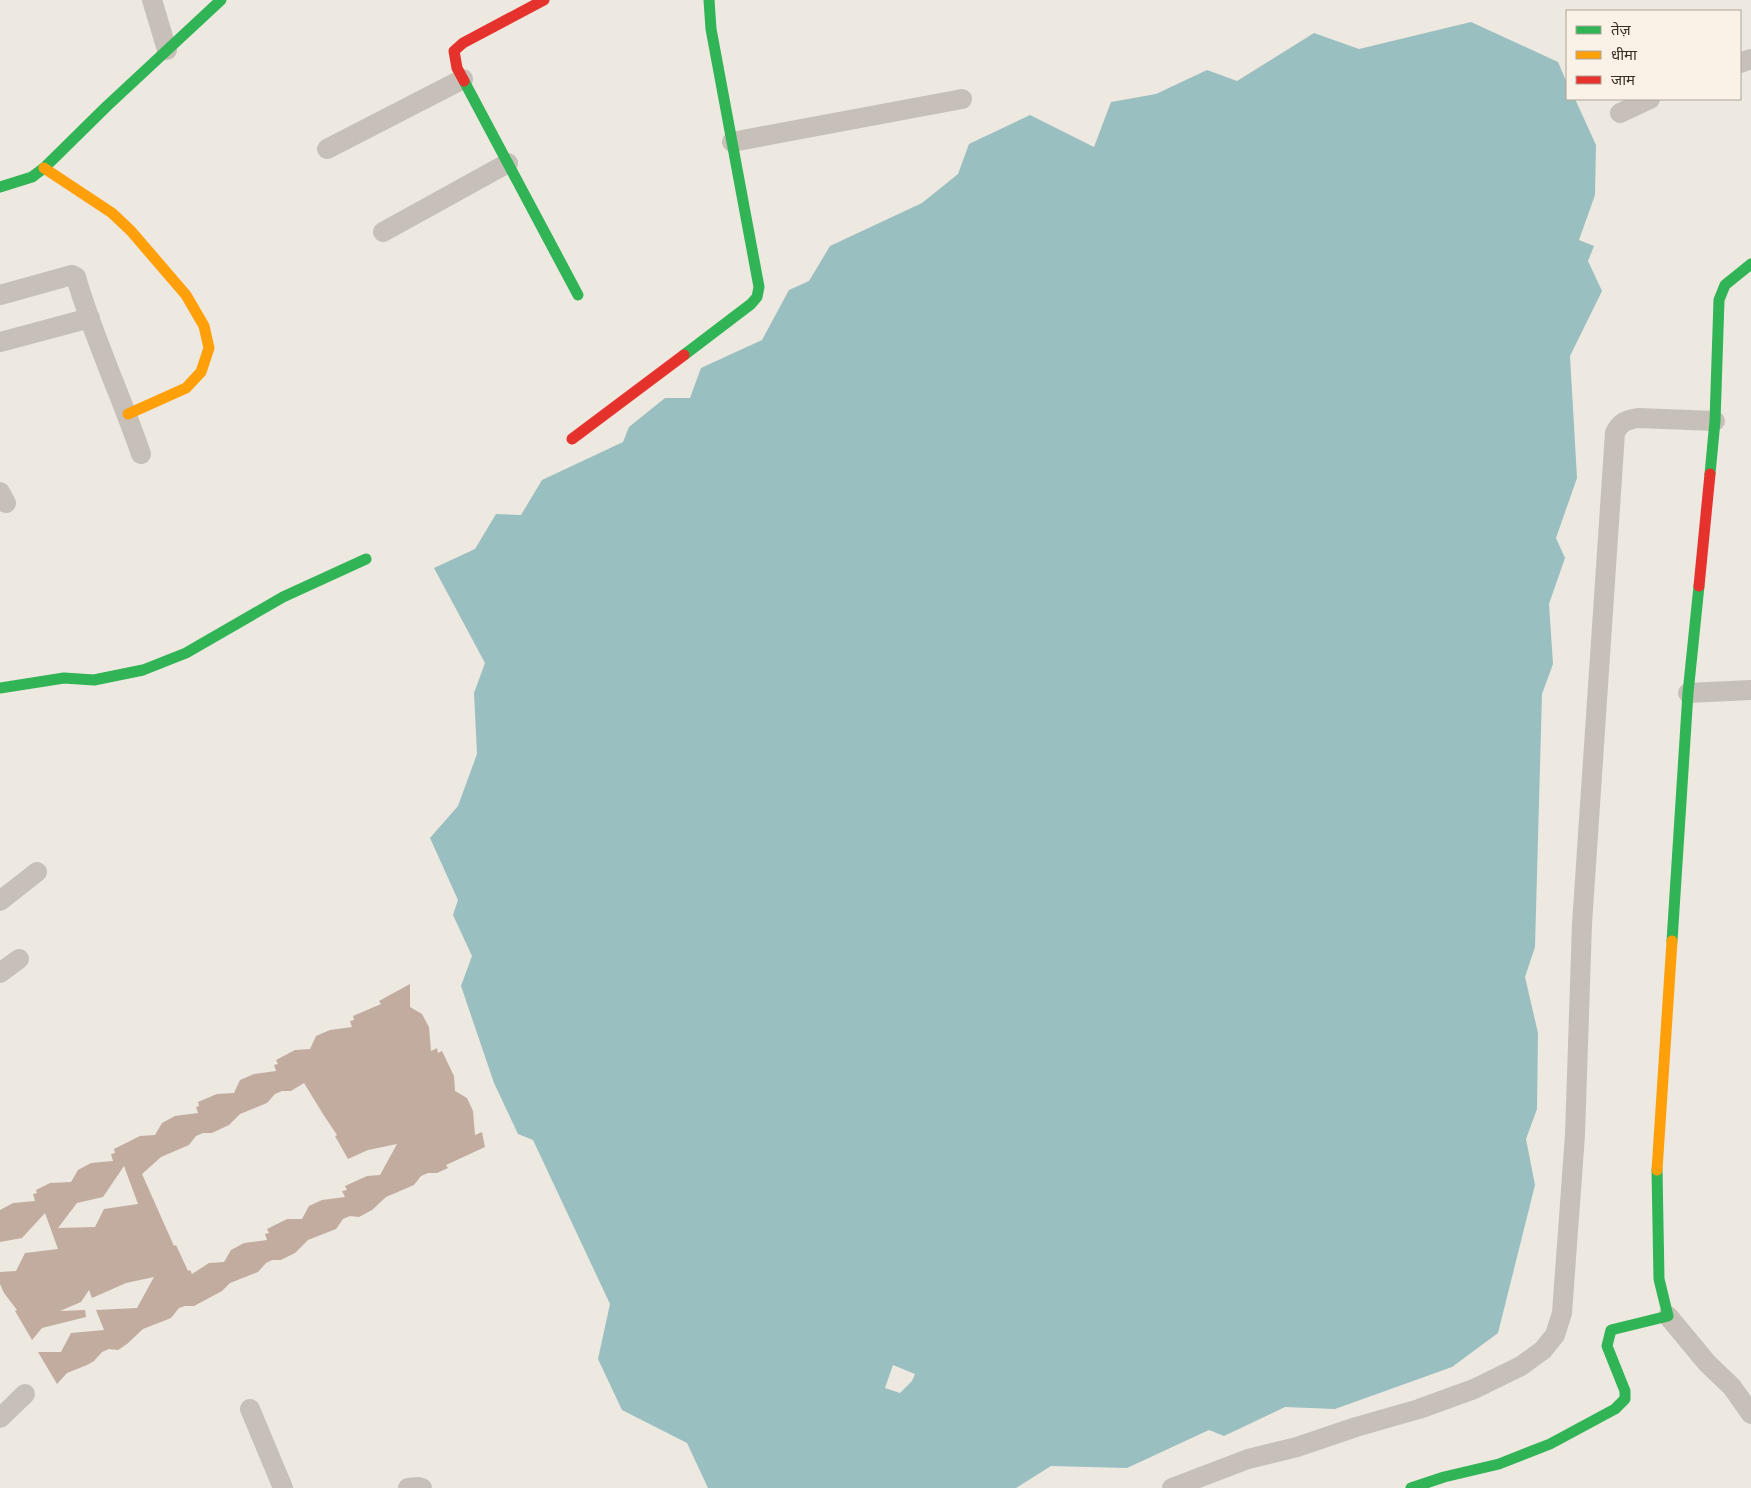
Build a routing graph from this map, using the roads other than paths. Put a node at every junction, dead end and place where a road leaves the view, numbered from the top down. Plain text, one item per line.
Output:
1 (152, 0) edge
2 (221, 0) edge
3 (544, 0) edge
4 (709, 0) edge
5 (167, 50) junction
6 (463, 79) junction
7 (962, 99) dead end
8 (1648, 100) edge
9 (1620, 113) dead end
10 (732, 142) junction
11 (327, 150) dead end
12 (508, 163) junction
13 (44, 168) junction
14 (0, 187) edge
15 (383, 232) dead end
16 (1751, 264) edge
17 (0, 295) edge
18 (578, 295) dead end
19 (90, 318) junction
20 (0, 342) edge
21 (128, 414) junction
22 (1715, 421) junction
23 (572, 438) dead end
24 (141, 454) dead end
25 (366, 559) dead end
26 (0, 688) edge
27 (1751, 690) edge
28 (1688, 693) junction
29 (37, 872) dead end
30 (0, 901) edge
31 (19, 959) dead end
32 (0, 973) edge
33 (1668, 1316) junction
34 (25, 1394) dead end
35 (250, 1409) dead end
36 (1751, 1414) edge
37 (0, 1418) edge
38 (283, 1488) edge
39 (408, 1488) edge
40 (422, 1488) edge
41 (1172, 1488) edge
42 (1411, 1488) edge

1 - 5 street
2 - 5 street
3 - 6 street
4 - 10 street
5 - 13 street
6 - 11 street
6 - 12 street
7 - 10 street
8 - 9 street
10 - 23 street
12 - 15 street
12 - 18 street
13 - 14 street
13 - 21 street
16 - 22 street
17 - 19 street
19 - 20 street
19 - 21 street
21 - 24 street
22 - 28 street
22 - 41 street
25 - 26 street
27 - 28 street
28 - 33 street
29 - 30 street
31 - 32 street
33 - 36 street
33 - 42 street
34 - 37 street
35 - 38 street
39 - 40 street

